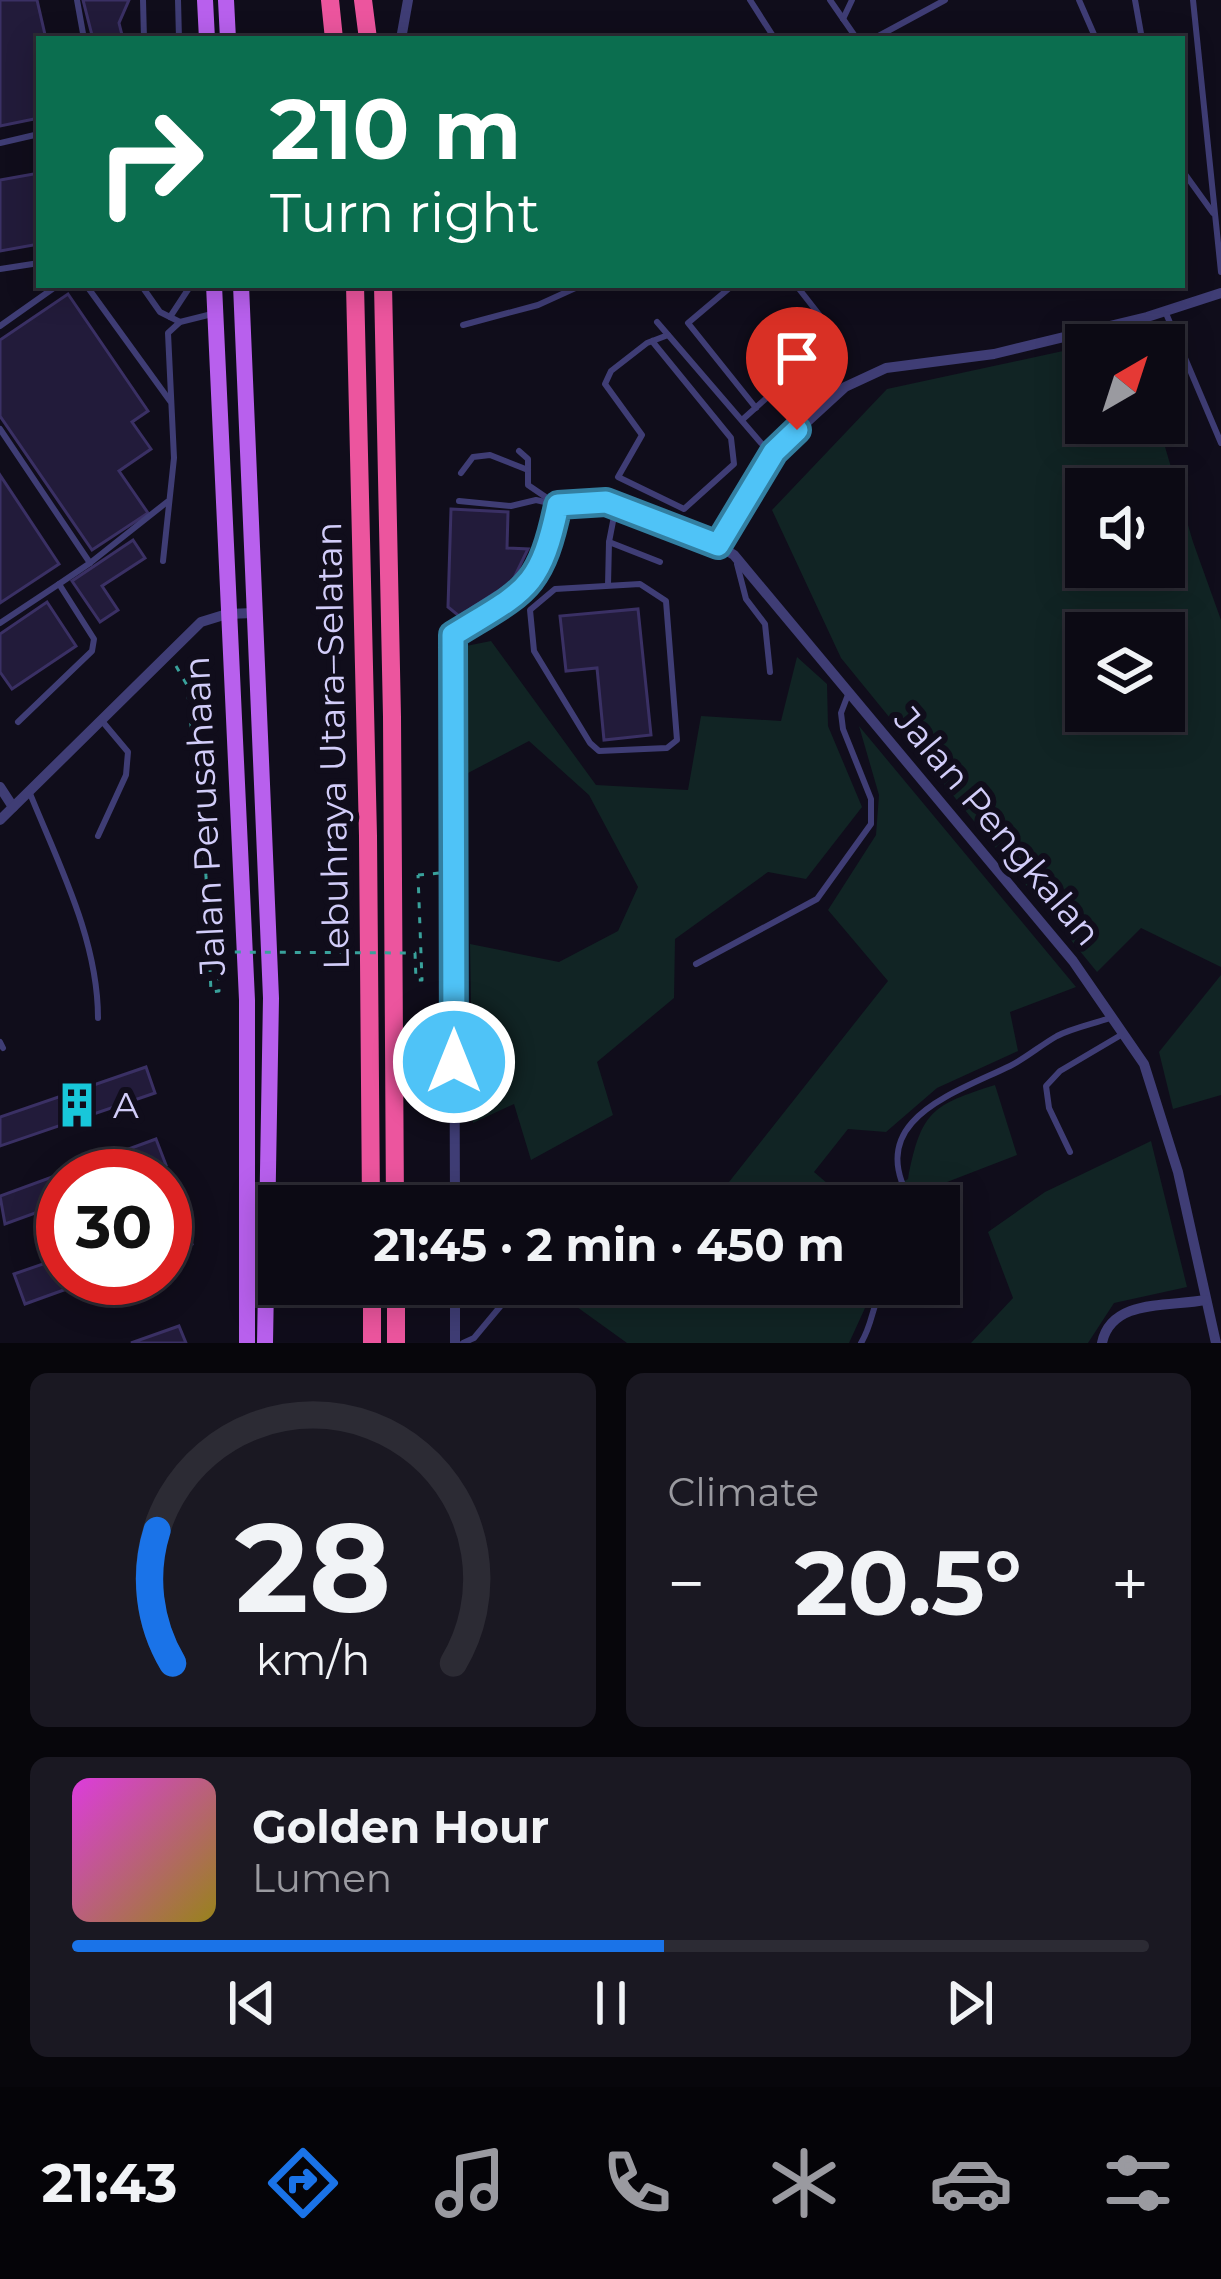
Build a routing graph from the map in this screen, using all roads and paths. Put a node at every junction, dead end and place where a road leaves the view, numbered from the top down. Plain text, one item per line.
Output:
1 (76, 0) edge
2 (142, 0) edge
3 (178, 0) edge
4 (206, 0) edge
5 (226, 0) edge
6 (330, 0) edge
7 (363, 0) edge
8 (408, 0) edge
9 (750, 0) edge
10 (830, 0) edge
11 (852, 0) edge
12 (922, 0) edge
13 (945, 0) edge
14 (1079, 0) edge
15 (1135, 0) edge
16 (1192, 0) edge
17 (927, 10) junction
18 (844, 20) junction
19 (83, 36) edge
20 (144, 36) edge
21 (179, 36) edge
22 (206, 36) edge
23 (228, 36) edge
24 (334, 36) edge
25 (368, 36) edge
26 (402, 36) edge
27 (773, 36) edge
28 (854, 36) edge
29 (879, 36) edge
30 (1095, 36) edge
31 (1141, 36) edge
32 (36, 135) edge
33 (0, 143) edge
34 (1185, 174) edge
35 (1215, 216) junction
36 (36, 263) edge
37 (0, 269) edge
38 (1221, 272) edge
39 (54, 288) edge
40 (88, 288) edge
41 (144, 288) edge
42 (188, 288) edge
43 (214, 288) edge
44 (241, 288) edge
45 (355, 288) edge
46 (383, 288) edge
47 (575, 288) edge
48 (729, 288) edge
49 (798, 288) edge
50 (1221, 293) edge
51 (1165, 310) junction
52 (215, 314) junction
53 (170, 317) junction
54 (180, 322) junction
55 (657, 322) dead end
56 (463, 325) dead end
57 (0, 326) edge
58 (668, 334) junction
59 (652, 341) junction
60 (172, 404) junction
61 (756, 408) junction
62 (742, 421) junction
63 (0, 429) edge
64 (1221, 443) edge
65 (519, 451) dead end
66 (774, 452) junction
67 (528, 470) junction
68 (461, 472) dead end
69 (459, 501) dead end
70 (168, 502) junction
71 (558, 505) junction
72 (616, 506) junction
73 (609, 542) junction
74 (718, 545) junction
75 (734, 555) junction
76 (164, 561) dead end
77 (660, 562) dead end
78 (90, 563) junction
79 (59, 584) junction
80 (608, 585) junction
81 (254, 613) junction
82 (227, 614) junction
83 (0, 623) edge
84 (170, 654) junction
85 (770, 672) dead end
86 (849, 690) junction
87 (102, 721) junction
88 (18, 722) dead end
89 (0, 788) edge
90 (29, 791) junction
91 (14, 807) junction
92 (0, 820) edge
93 (98, 836) dead end
94 (453, 871) junction
95 (696, 964) dead end
96 (1113, 1017) junction
97 (98, 1018) dead end
98 (1124, 1033) junction
99 (1070, 1152) dead end
100 (371, 1185) edge
101 (395, 1185) edge
102 (455, 1185) edge
103 (905, 1185) edge
104 (1204, 1300) junction
105 (371, 1305) edge
106 (396, 1305) edge
107 (456, 1305) edge
108 (503, 1305) edge
109 (872, 1305) edge
110 (247, 1343) edge
111 (265, 1343) edge
112 (372, 1343) edge
113 (396, 1343) edge
114 (459, 1343) edge
115 (861, 1343) edge
116 (1102, 1343) edge
117 (1216, 1343) edge

1 - 19 lane
2 - 20 lane
3 - 21 lane
4 - 22 main road
5 - 23 main road
6 - 24 highway
7 - 25 highway
8 - 26 street
9 - 27 lane
10 - 18 lane
11 - 18 lane
12 - 17 lane
13 - 17 lane
14 - 30 lane
15 - 31 lane
16 - 35 lane
17 - 29 lane
18 - 28 lane
32 - 33 lane
34 - 35 lane
35 - 38 lane
36 - 37 lane
39 - 57 lane
40 - 60 lane
41 - 53 lane
42 - 53 lane
43 - 52 main road, Jalan Perusahaan
44 - 81 main road, Jalan Perusahaan
45 - 100 highway, Lebuhraya Utara–Selatan
46 - 101 highway, Lebuhraya Utara–Selatan
47 - 56 lane
48 - 61 lane
49 - 61 lane
50 - 51 street
51 - 64 lane
51 - 66 street
52 - 54 lane
52 - 82 main road, Jalan Perusahaan
53 - 54 lane
54 - 60 lane
55 - 58 lane
58 - 59 lane
58 - 62 lane
59 - 59 lane
60 - 70 lane
61 - 62 lane
62 - 66 lane
63 - 78 lane
65 - 67 lane
66 - 74 street
67 - 68 lane
67 - 71 lane
69 - 71 lane
70 - 76 lane
70 - 78 lane
71 - 72 street, Jalan Pengkalan
71 - 94 street
72 - 73 lane
72 - 74 street, Jalan Pengkalan
73 - 77 lane
73 - 80 lane
74 - 75 street, Jalan Pengkalan
75 - 85 lane
75 - 86 street, Jalan Pengkalan
78 - 79 lane
79 - 83 lane
79 - 88 lane
80 - 80 lane
81 - 82 street
81 - 111 main road, Jalan Perusahaan
82 - 84 street
82 - 110 main road, Jalan Perusahaan
84 - 87 street
84 - 94 path, bridge
86 - 95 lane
86 - 96 street, Jalan Pengkalan
87 - 90 street
87 - 93 lane
89 - 91 street
90 - 91 street
90 - 97 lane
91 - 92 street
94 - 102 street
96 - 98 street, Jalan Pengkalan
96 - 103 lane
98 - 99 lane
98 - 104 street, Jalan Pengkalan
104 - 116 street
104 - 117 street, Jalan Pengkalan
105 - 112 highway
106 - 113 highway
107 - 114 street
108 - 114 lane
109 - 115 lane

